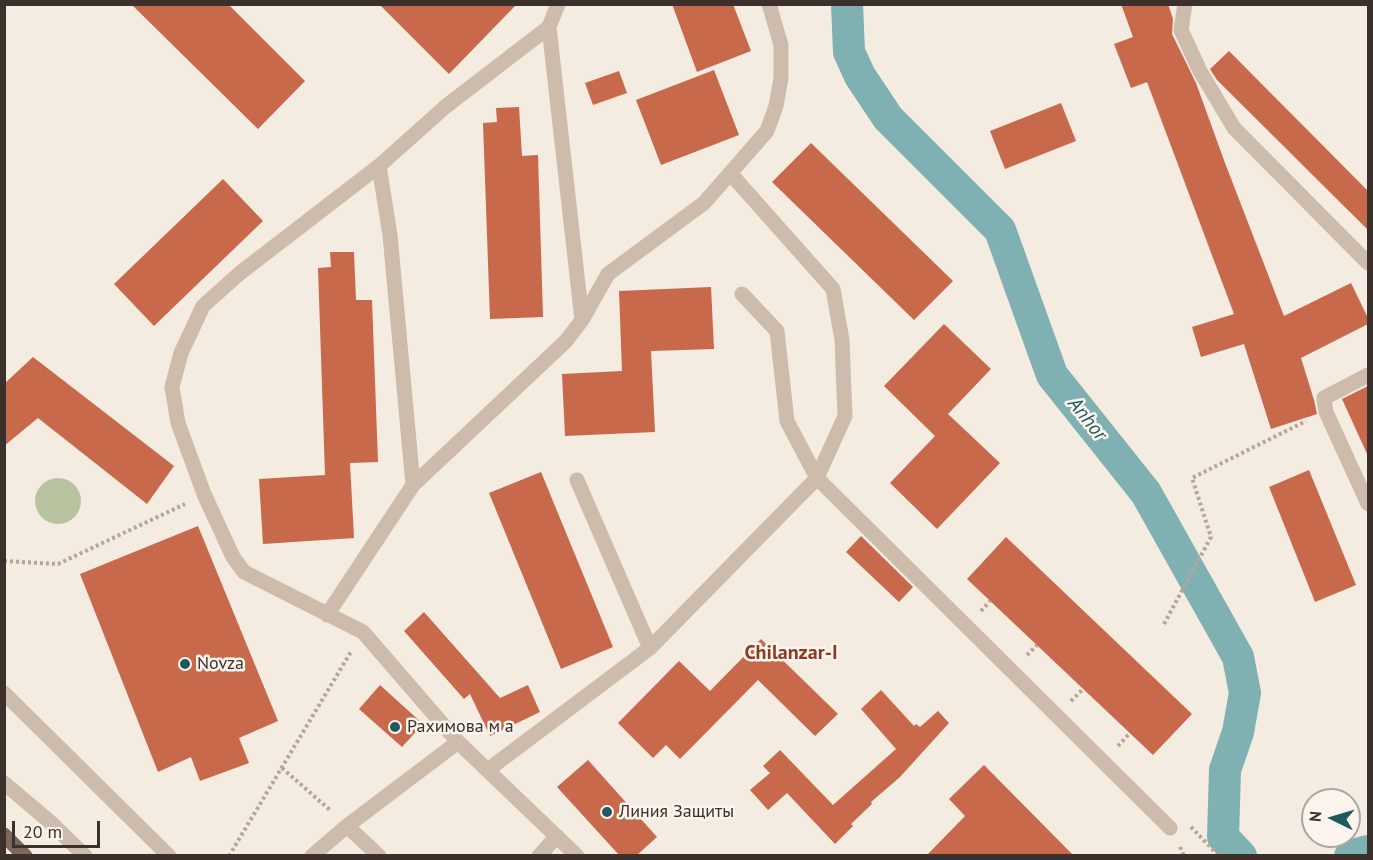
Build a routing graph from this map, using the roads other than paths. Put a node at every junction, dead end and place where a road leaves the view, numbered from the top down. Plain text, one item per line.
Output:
1 (558, 4) edge
2 (769, 4) edge
3 (1185, 4) edge
4 (549, 27) junction
5 (379, 166) junction
6 (730, 173) junction
7 (1368, 263) edge
8 (742, 294) dead end
9 (582, 320) junction
10 (1368, 375) edge
11 (817, 478) junction
12 (577, 480) dead end
13 (413, 485) junction
14 (1368, 504) edge
15 (327, 615) junction
16 (650, 648) junction
17 (4, 693) edge
18 (458, 742) junction
19 (489, 769) junction
20 (4, 783) edge
21 (1177, 823) road end
22 (347, 826) junction
23 (4, 835) edge
24 (557, 836) junction
25 (25, 855) edge
26 (85, 855) edge
27 (169, 855) edge
28 (312, 855) edge
29 (379, 855) edge
30 (539, 855) edge
31 (578, 855) edge

1 - 4 street
2 - 6 street
3 - 7 street
4 - 5 street
4 - 9 street
5 - 13 street
5 - 15 street
6 - 9 street
6 - 11 street
8 - 11 street
9 - 13 street
10 - 14 street
11 - 16 street
11 - 21 street
12 - 16 street
13 - 15 street
15 - 18 street
16 - 19 street
17 - 27 street
18 - 19 street
18 - 22 street
19 - 24 street
20 - 26 street
22 - 28 street
22 - 29 street
23 - 25 main road
24 - 30 street
24 - 31 street

